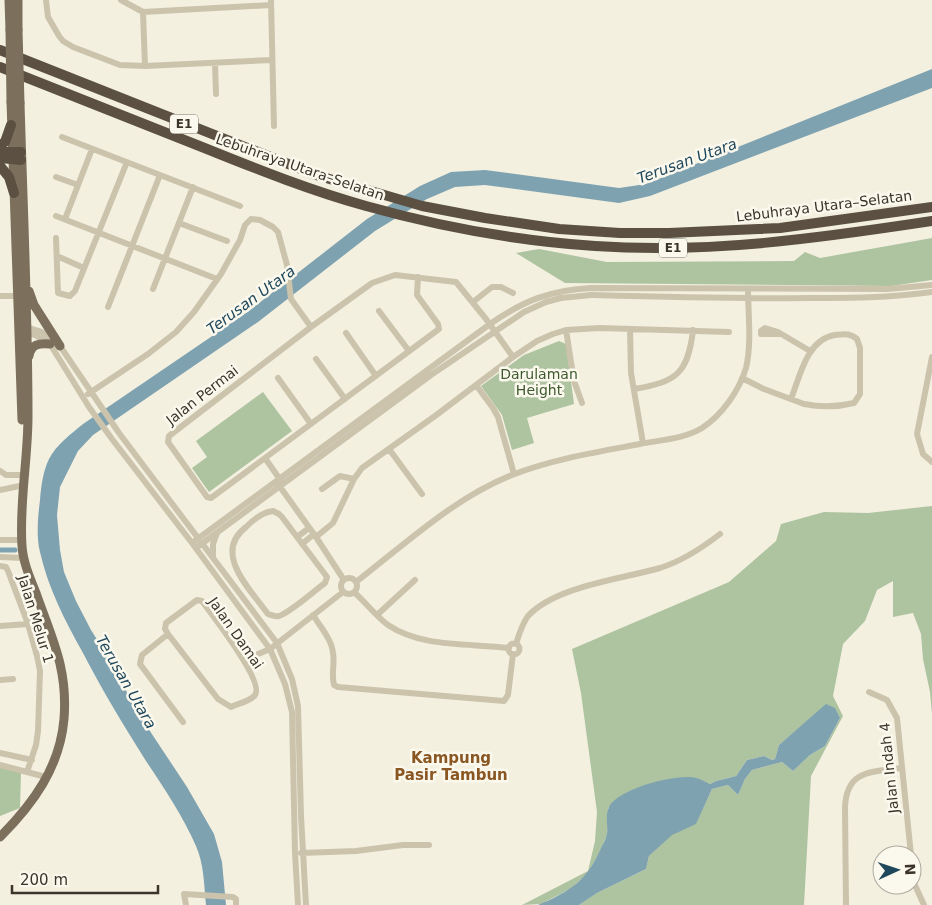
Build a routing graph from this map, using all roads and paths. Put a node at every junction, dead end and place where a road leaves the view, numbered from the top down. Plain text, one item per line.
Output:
1 (9, 0) edge
2 (18, 0) edge
3 (46, 0) edge
4 (121, 0) edge
5 (215, 0) edge
6 (271, 3) edge
7 (216, 8) junction
8 (143, 12) junction
9 (14, 30) junction
10 (0, 50) edge
11 (272, 60) junction
12 (215, 63) junction
13 (145, 66) junction
14 (0, 67) edge
15 (216, 94) dead end
16 (15, 102) junction
17 (12, 125) junction
18 (274, 126) dead end
19 (62, 137) dead end
20 (0, 145) edge
21 (92, 149) junction
22 (0, 152) edge
23 (17, 156) junction
24 (0, 158) edge
25 (127, 162) junction
26 (0, 166) edge
27 (160, 175) junction
28 (56, 177) dead end
29 (78, 185) junction
30 (193, 188) junction
31 (14, 193) junction
32 (240, 206) dead end
33 (932, 206) edge
34 (56, 216) dead end
35 (65, 219) junction
36 (932, 221) edge
37 (179, 223) junction
38 (98, 232) junction
39 (56, 238) dead end
40 (227, 241) dead end
41 (131, 245) junction
42 (57, 256) junction
43 (166, 259) junction
44 (84, 268) junction
45 (418, 277) junction
46 (217, 279) junction
47 (25, 281) junction
48 (932, 285) edge
49 (153, 289) dead end
50 (748, 289) junction
51 (932, 292) edge
52 (513, 293) dead end
53 (0, 296) edge
54 (22, 296) junction
55 (748, 299) junction
56 (473, 302) junction
57 (108, 307) dead end
58 (379, 311) dead end
59 (490, 324) junction
60 (311, 327) junction
61 (23, 329) junction
62 (630, 329) junction
63 (566, 330) junction
64 (693, 330) junction
65 (494, 332) junction
66 (729, 332) dead end
67 (346, 333) dead end
68 (781, 334) dead end
69 (50, 344) junction
70 (60, 346) junction
71 (408, 351) junction
72 (810, 351) junction
73 (512, 357) junction
74 (932, 357) edge
75 (28, 359) junction
76 (316, 359) dead end
77 (376, 376) junction
78 (278, 378) dead end
79 (742, 378) junction
80 (929, 380) edge
81 (476, 385) junction
82 (634, 389) junction
83 (91, 392) junction
84 (83, 397) junction
85 (345, 399) junction
86 (791, 399) junction
87 (582, 403) dead end
88 (311, 424) junction
89 (643, 443) junction
90 (389, 449) junction
91 (265, 458) junction
92 (932, 462) edge
93 (0, 471) edge
94 (514, 474) junction
95 (25, 476) junction
96 (354, 479) junction
97 (279, 482) junction
98 (322, 489) dead end
99 (0, 490) edge
100 (422, 494) dead end
101 (242, 514) junction
102 (249, 524) junction
103 (309, 528) junction
104 (217, 532) junction
105 (720, 534) dead end
106 (315, 536) junction
107 (297, 537) junction
108 (0, 540) edge
109 (21, 540) junction
110 (200, 541) junction
111 (302, 544) junction
112 (194, 546) junction
113 (0, 557) edge
114 (213, 557) junction
115 (23, 558) junction
116 (1, 566) edge
117 (344, 580) junction
118 (415, 580) dead end
119 (356, 582) junction
120 (343, 592) junction
121 (355, 593) junction
122 (312, 615) junction
123 (377, 615) junction
124 (45, 619) junction
125 (28, 624) junction
126 (0, 626) edge
127 (168, 634) junction
128 (277, 643) junction
129 (516, 644) junction
130 (270, 648) junction
131 (509, 648) junction
132 (513, 654) junction
133 (244, 660) junction
134 (13, 679) dead end
135 (0, 680) edge
136 (869, 692) dead end
137 (183, 722) dead end
138 (0, 753) edge
139 (32, 760) junction
140 (0, 765) edge
141 (901, 768) junction
142 (27, 772) junction
143 (46, 777) junction
144 (0, 837) edge
145 (429, 845) dead end
146 (910, 845) edge
147 (303, 853) junction
148 (295, 854) junction
149 (186, 905) edge
150 (236, 905) edge
151 (298, 905) edge
152 (306, 905) edge
153 (846, 905) edge

1 - 9 main road
2 - 9 main road
3 - 13 street
4 - 8 street
5 - 7 street
6 - 7 street
6 - 11 street
7 - 8 street
8 - 13 street
9 - 16 main road, bridge
10 - 33 highway, Lebuhraya Utara–Selatan / E1
11 - 12 street
11 - 18 street
12 - 13 street
12 - 15 street
14 - 36 highway, Lebuhraya Utara–Selatan / E1
16 - 17 main road
16 - 23 main road
17 - 20 highway
17 - 23 main road
19 - 21 street
21 - 25 street
21 - 29 street
22 - 23 highway
23 - 24 highway
23 - 31 main road
23 - 47 main road
25 - 27 street
25 - 38 street
26 - 31 highway
27 - 30 street
27 - 41 street
28 - 29 street
29 - 35 street
30 - 32 street
30 - 37 street
31 - 54 main road
34 - 35 street
35 - 38 street
37 - 40 street
37 - 43 street
38 - 41 street
38 - 44 street
39 - 42 street
41 - 43 street
41 - 57 street
42 - 44 street
42 - 44 street
43 - 46 street
43 - 49 street
45 - 56 street, Jalan Permai
45 - 60 street, Jalan Permai
45 - 71 street, Jalan Permai
46 - 60 street
46 - 83 street
47 - 54 main road
47 - 70 main road
48 - 50 street
50 - 55 street
50 - 59 street
51 - 55 street
52 - 56 street
53 - 54 street
54 - 61 main road
55 - 65 street
55 - 79 street
56 - 59 street, Jalan Permai
58 - 71 street
59 - 65 street, Jalan Permai
59 - 97 street
60 - 91 street, Jalan Permai
61 - 69 street
61 - 70 street
61 - 75 main road
61 - 95 main road
62 - 63 street
62 - 64 street
62 - 82 street
63 - 73 street
63 - 87 street
64 - 66 street
64 - 82 street
65 - 73 street, Jalan Permai
65 - 97 street
67 - 77 street
68 - 72 street
69 - 75 main road
69 - 84 street
70 - 83 street
71 - 77 street, Jalan Permai
72 - 86 street
72 - 86 street
73 - 81 street
74 - 80 street
75 - 95 main road
76 - 85 street
77 - 85 street, Jalan Permai
78 - 88 street
79 - 86 street
79 - 89 street
80 - 92 street
81 - 90 street
81 - 94 street
82 - 89 street
83 - 84 street
83 - 110 street
84 - 112 street
85 - 88 street, Jalan Permai
88 - 91 street, Jalan Permai
89 - 94 street
90 - 96 street
90 - 100 street
91 - 97 street
93 - 95 street
94 - 119 street
95 - 99 street
95 - 109 main road
96 - 98 street
96 - 106 street
97 - 101 street
97 - 103 street
97 - 110 street
101 - 102 street
101 - 104 street
102 - 107 street
102 - 111 street
103 - 106 street
103 - 107 street
104 - 110 street
104 - 114 street
105 - 129 street
106 - 111 street
106 - 117 street
107 - 111 street
108 - 109 street
109 - 115 main road
110 - 112 street
110 - 114 street
112 - 130 street
113 - 115 street
114 - 128 street
115 - 124 main road
116 - 125 street, Jalan Melur 1
117 - 119 street
117 - 120 street
118 - 123 street
119 - 121 street
120 - 121 street
120 - 122 street
121 - 123 street
122 - 128 street
122 - 132 street
123 - 131 street
124 - 125 street
124 - 143 main road
125 - 126 street
125 - 139 street, Jalan Melur 1
127 - 133 street, Jalan Damai
127 - 133 street, Jalan Damai
127 - 137 street
128 - 130 street
128 - 147 street
129 - 131 street
129 - 132 street
130 - 133 street
130 - 148 street
131 - 132 street
134 - 135 street
136 - 141 street, Jalan Indah 4
138 - 139 street
139 - 142 street, Jalan Melur 1
140 - 142 street
141 - 146 street, Jalan Indah 4
141 - 153 street
142 - 143 street
143 - 144 main road
145 - 147 street
147 - 148 street
147 - 152 street
148 - 151 street
149 - 150 street

